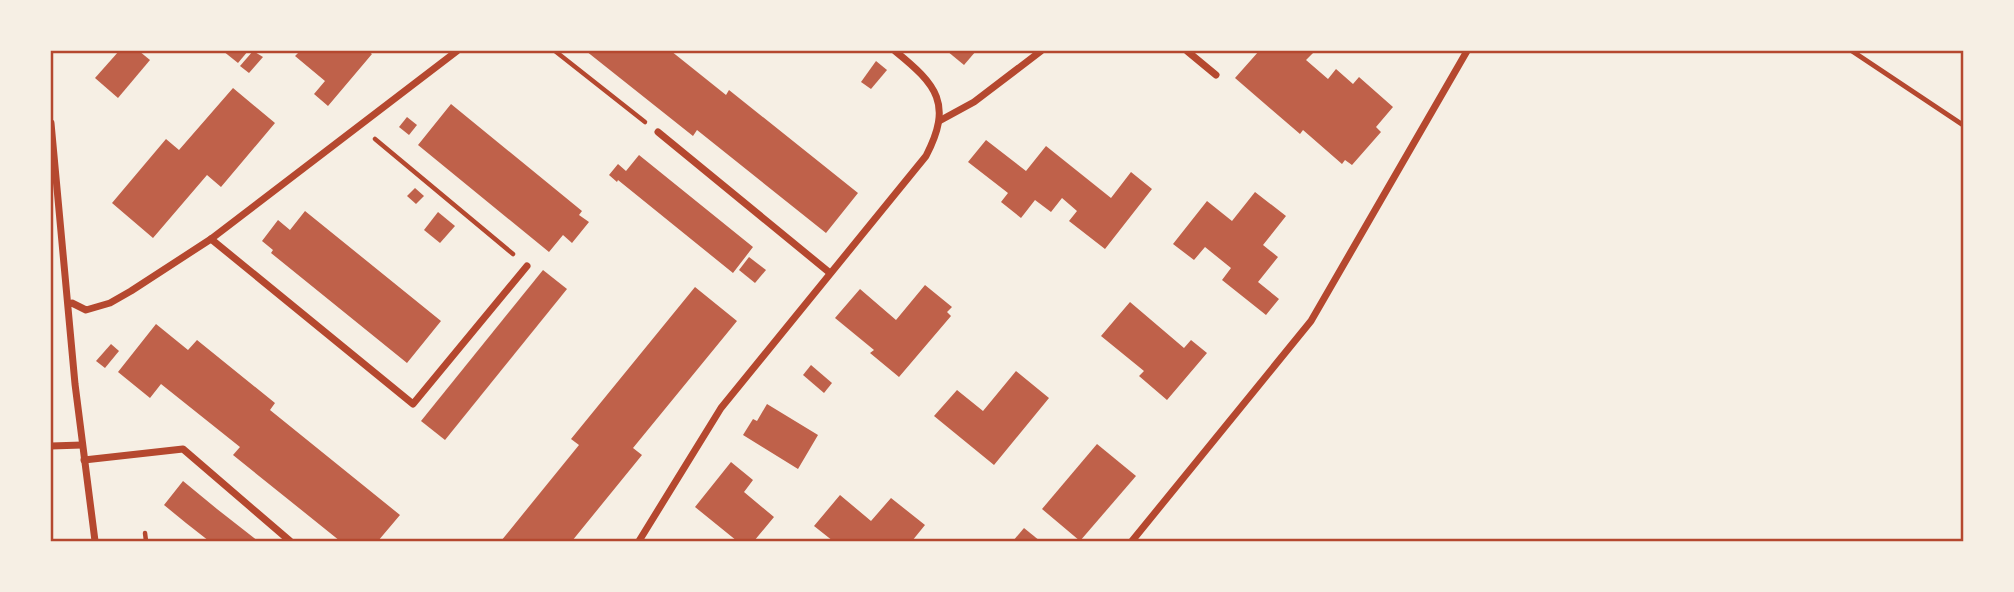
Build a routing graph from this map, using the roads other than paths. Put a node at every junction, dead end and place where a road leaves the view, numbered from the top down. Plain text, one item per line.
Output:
1 (457, 51) edge
2 (895, 51) edge
3 (1041, 51) edge
4 (1186, 51) edge
5 (1467, 51) edge
6 (1852, 51) edge
7 (1216, 75) dead end
8 (941, 120) junction
9 (51, 123) edge
10 (1963, 125) edge
11 (658, 132) road end
12 (211, 239) junction
13 (527, 266) road end
14 (830, 273) junction
15 (69, 304) junction
16 (82, 445) junction
17 (51, 446) edge
18 (84, 460) junction
19 (95, 541) edge
20 (290, 541) edge
21 (639, 541) edge
22 (1132, 541) edge

1 - 12 street
2 - 8 street
3 - 8 street
4 - 7 street
5 - 22 street
6 - 10 lane
8 - 14 street
9 - 15 street
11 - 14 street
12 - 13 street
12 - 15 street
14 - 21 street
15 - 16 street
16 - 17 street
16 - 18 street
18 - 19 street
18 - 20 street

